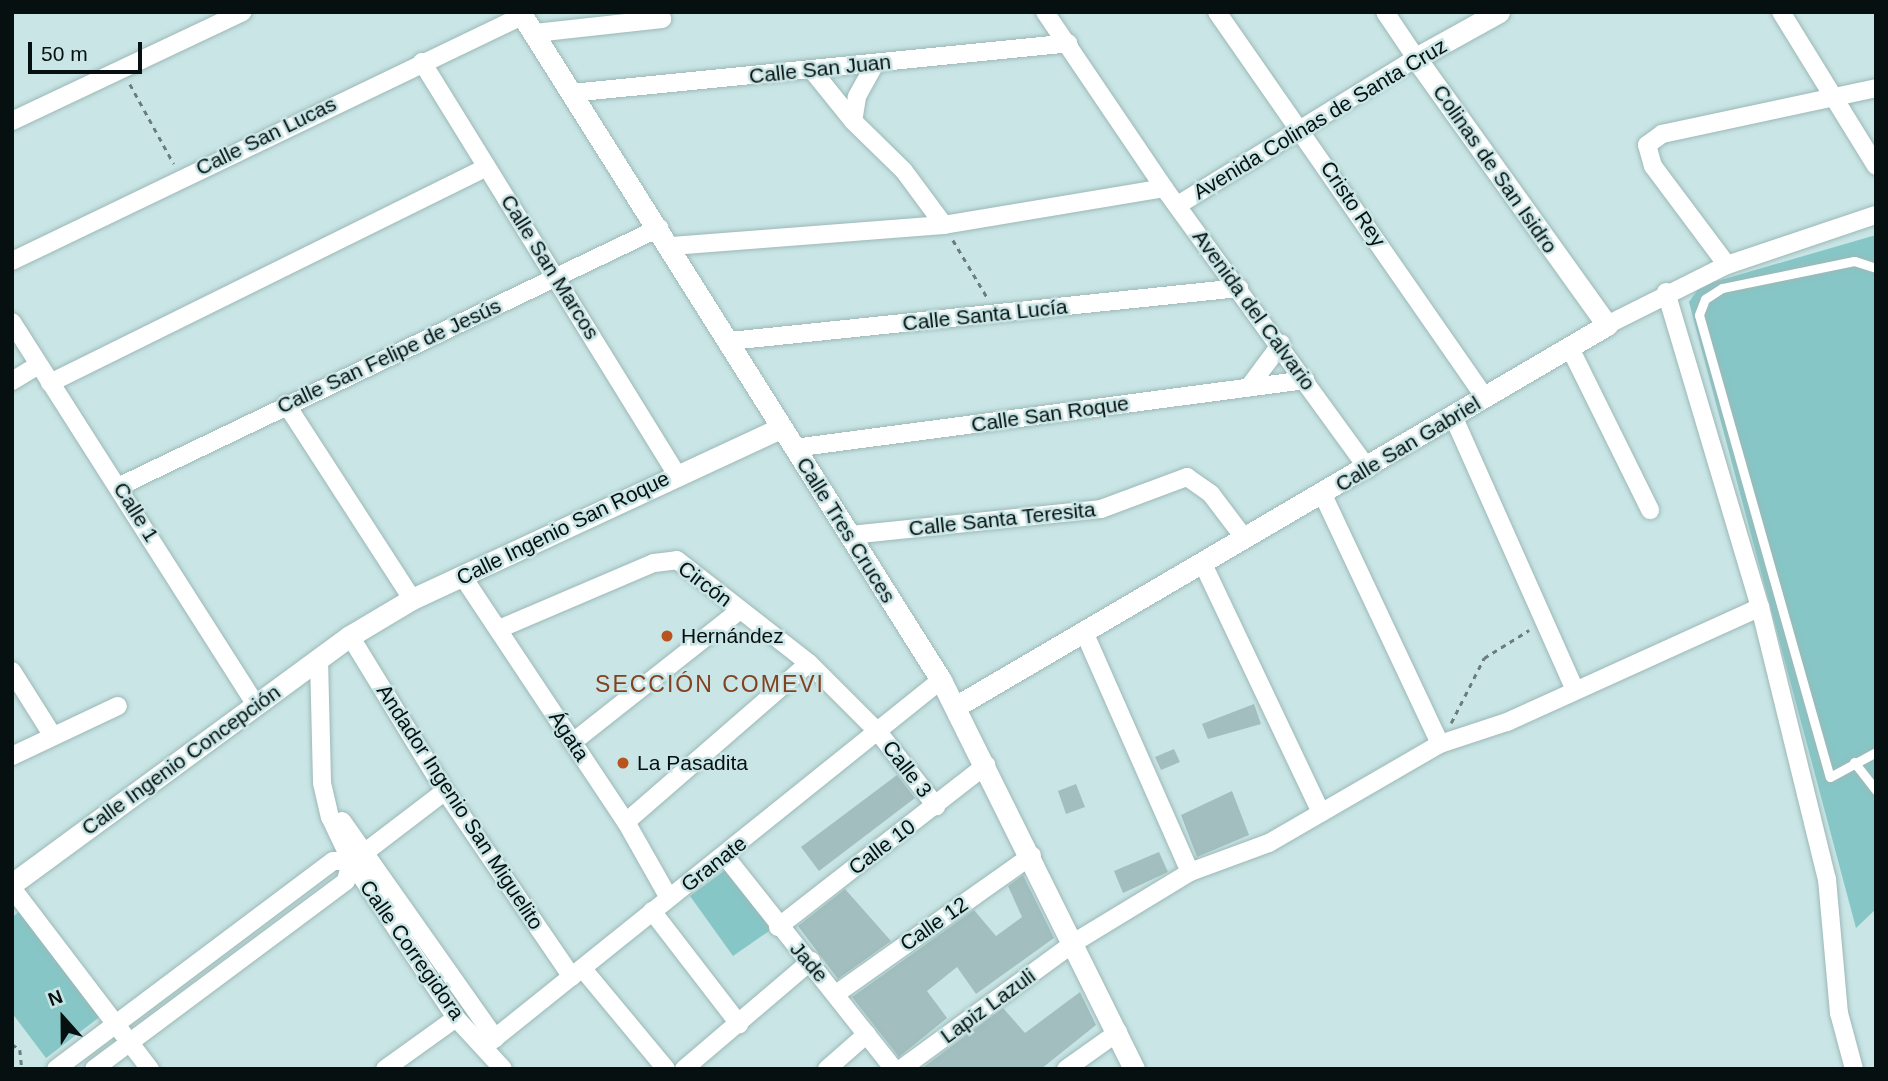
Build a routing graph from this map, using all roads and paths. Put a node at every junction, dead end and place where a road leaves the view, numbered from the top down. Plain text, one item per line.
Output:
1 (243, 12) edge
2 (1045, 12) edge
3 (1217, 12) edge
4 (1385, 12) edge
5 (1499, 12) edge
6 (1781, 12) edge
7 (662, 19) dead end
8 (526, 20) edge
9 (1068, 43) junction
10 (1416, 58) junction
11 (422, 62) junction
12 (875, 64) junction
13 (122, 69) junction
14 (812, 70) junction
15 (1876, 88) edge
16 (571, 93) junction
17 (1830, 93) junction
18 (12, 121) edge
19 (853, 121) junction
20 (1302, 130) junction
21 (1867, 141) edge
22 (1876, 166) edge
23 (487, 167) junction
24 (181, 177) junction
25 (1164, 188) junction
26 (1178, 205) junction
27 (1876, 215) edge
28 (944, 225) junction
29 (659, 228) junction
30 (671, 246) junction
31 (12, 261) edge
32 (1727, 265) junction
33 (1876, 268) edge
34 (556, 276) junction
35 (1239, 288) junction
36 (1666, 292) junction
37 (998, 315) junction
38 (12, 322) edge
39 (1607, 325) junction
40 (730, 341) junction
41 (1282, 344) junction
42 (1570, 348) junction
43 (37, 366) junction
44 (1306, 380) junction
45 (12, 382) edge
46 (50, 383) junction
47 (1249, 387) junction
48 (1485, 398) junction
49 (286, 404) junction
50 (1454, 416) junction
51 (781, 428) junction
52 (794, 448) junction
53 (1367, 469) junction
54 (676, 474) junction
55 (120, 486) junction
56 (1323, 495) junction
57 (1650, 510) dead end
58 (850, 535) junction
59 (1245, 539) junction
60 (1203, 564) junction
61 (463, 577) junction
62 (412, 599) junction
63 (1760, 607) junction
64 (740, 610) junction
65 (1541, 620) junction
66 (499, 629) junction
67 (1086, 634) junction
68 (349, 636) junction
69 (319, 659) junction
70 (809, 663) junction
71 (12, 671) edge
72 (941, 680) junction
73 (1575, 691) junction
74 (256, 705) junction
75 (118, 706) dead end
76 (955, 707) junction
77 (331, 721) dead end
78 (879, 733) junction
79 (53, 736) junction
80 (573, 742) junction
81 (1440, 744) junction
82 (1876, 752) edge
83 (12, 756) edge
84 (1854, 762) junction
85 (986, 765) junction
86 (1876, 790) edge
87 (445, 791) junction
88 (936, 806) junction
89 (1321, 812) junction
90 (626, 822) junction
91 (1032, 855) junction
92 (725, 856) junction
93 (357, 857) junction
94 (1190, 872) junction
95 (12, 886) edge
96 (669, 898) junction
97 (652, 911) junction
98 (778, 927) junction
99 (1075, 942) junction
100 (811, 961) junction
101 (578, 973) junction
102 (836, 994) junction
103 (456, 1018) junction
104 (117, 1024) junction
105 (739, 1024) junction
106 (1118, 1032) junction
107 (867, 1034) junction
108 (131, 1042) junction
109 (490, 1042) junction
110 (12, 1044) edge
111 (22, 1069) edge
112 (56, 1069) edge
113 (94, 1069) edge
114 (150, 1069) edge
115 (385, 1069) edge
116 (503, 1069) edge
117 (666, 1069) edge
118 (684, 1069) edge
119 (827, 1069) edge
120 (894, 1069) edge
121 (901, 1069) edge
122 (1066, 1069) edge
123 (1134, 1069) edge
124 (1854, 1069) edge

1 - 13 street
2 - 9 street, Avenida del Calvario
3 - 20 street, Cristo Rey
4 - 10 street, Colinas de San Isidro
5 - 10 street, Avenida Colinas de Santa Cruz
6 - 17 street
7 - 8 street, Calle San Lucas
8 - 11 street, Calle San Lucas
8 - 16 street, Calle Tres Cruces
9 - 12 street, Calle San Juan
9 - 25 street, Avenida del Calvario
10 - 20 street, Avenida Colinas de Santa Cruz
10 - 39 street, Colinas de San Isidro
11 - 23 street, Calle San Marcos
11 - 24 street, Calle San Lucas
12 - 14 street, Calle San Juan
12 - 19 street
13 - 18 street
13 - 24 path
14 - 16 street, Calle San Juan
14 - 19 street
15 - 17 street
16 - 29 street, Calle Tres Cruces
17 - 21 street
17 - 32 street
19 - 28 street
20 - 26 street, Avenida Colinas de Santa Cruz
20 - 48 street, Cristo Rey
21 - 22 street
23 - 34 street, Calle San Marcos
23 - 46 street
24 - 31 street, Calle San Lucas
25 - 26 street, Avenida del Calvario
25 - 28 street
26 - 35 street, Avenida del Calvario
27 - 32 street, Calle San Gabriel
28 - 30 street
28 - 37 path
29 - 30 street, Calle Tres Cruces
29 - 34 street, Calle San Felipe de Jesús
30 - 40 street, Calle Tres Cruces
32 - 36 street, Calle San Gabriel
33 - 84 lane
34 - 49 street, Calle San Felipe de Jesús
34 - 54 street, Calle San Marcos
35 - 37 street, Calle Santa Lucía
35 - 41 street, Avenida del Calvario
36 - 39 street, Calle San Gabriel
36 - 63 street
37 - 40 street, Calle Santa Lucía
38 - 43 street, Calle 1
39 - 42 street, Calle San Gabriel
40 - 51 street, Calle Tres Cruces
41 - 44 street, Avenida del Calvario
41 - 47 street
42 - 48 street, Calle San Gabriel
42 - 57 street
43 - 45 street
43 - 46 street, Calle 1
44 - 47 street, Calle San Roque
44 - 53 street, Avenida del Calvario
46 - 55 street, Calle 1
47 - 52 street, Calle San Roque
48 - 50 street, Calle San Gabriel
49 - 55 street, Calle San Felipe de Jesús
49 - 62 street
50 - 53 street, Calle San Gabriel
50 - 65 street
51 - 52 street, Calle Tres Cruces
51 - 54 street, Calle Ingenio San Roque
52 - 58 street, Calle Tres Cruces
53 - 56 street, Calle San Gabriel
54 - 61 street, Calle Ingenio San Roque
55 - 74 street, Calle 1
56 - 59 street, Calle San Gabriel
56 - 81 street
58 - 59 street, Calle Santa Teresita
58 - 72 street, Calle Tres Cruces
59 - 60 street, Calle San Gabriel
60 - 67 street, Calle San Gabriel
60 - 89 street
61 - 62 street, Calle Ingenio San Roque
61 - 66 street, Ágata
62 - 68 street, Calle Ingenio San Roque
63 - 73 street, Lapiz Lazuli
63 - 124 street
64 - 66 street, Circón
64 - 70 street, Circón
64 - 80 street
65 - 73 street
65 - 81 path
66 - 80 street, Ágata
67 - 76 street, Calle San Gabriel
67 - 94 street
68 - 69 street, Calle Ingenio Concepción
68 - 87 street, Andador Ingenio San Miguelito
69 - 74 street, Calle Ingenio Concepción
69 - 93 street
70 - 78 street, Circón
70 - 90 street
71 - 79 street
72 - 76 street, Calle Tres Cruces
72 - 78 street, Granate
73 - 81 street, Lapiz Lazuli
74 - 95 street, Calle Ingenio Concepción
75 - 79 street
76 - 85 street, Calle Tres Cruces
77 - 93 street
78 - 88 street, Calle 3
78 - 92 street, Granate
79 - 83 street
80 - 90 street, Ágata
81 - 89 street, Lapiz Lazuli
82 - 84 lane
84 - 86 lane
85 - 88 street, Calle 10
85 - 91 street, Calle Tres Cruces
87 - 93 street
87 - 101 street, Andador Ingenio San Miguelito
88 - 98 street, Calle 10
89 - 94 street, Lapiz Lazuli
90 - 96 street, Ágata
91 - 99 street, Calle Tres Cruces
91 - 102 street, Calle 12
92 - 96 street, Granate
92 - 98 street, Jade
93 - 103 street, Calle Corregidora
93 - 104 street
93 - 108 street
93 - 109 street
94 - 99 street, Lapiz Lazuli
95 - 104 street
96 - 97 street, Granate
97 - 101 street, Granate
97 - 105 street
98 - 100 street, Jade
99 - 106 street, Calle Tres Cruces
99 - 121 street, Lapiz Lazuli
100 - 102 street, Jade
100 - 105 street
101 - 109 street, Granate
101 - 117 street, Andador Ingenio San Miguelito
102 - 107 street, Jade
103 - 109 street, Calle Corregidora
103 - 115 street
104 - 108 street
104 - 112 street
105 - 118 street
106 - 122 street
106 - 123 street, Calle Tres Cruces
107 - 119 street
107 - 120 street, Jade
108 - 113 street
108 - 114 street
109 - 116 street, Calle Corregidora
110 - 111 path

